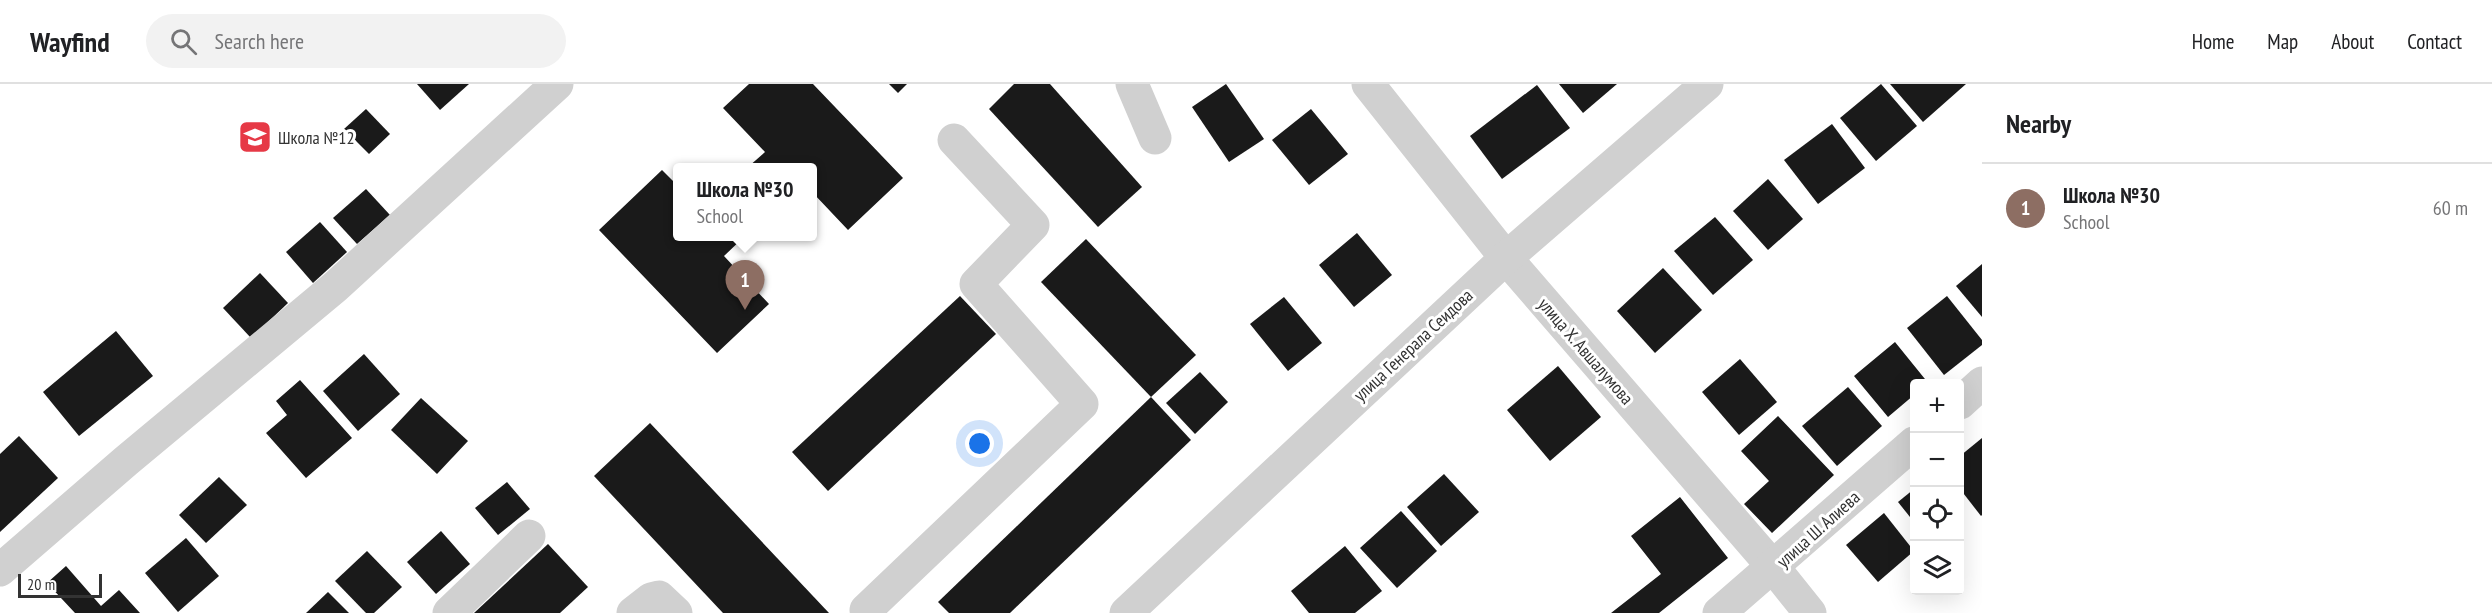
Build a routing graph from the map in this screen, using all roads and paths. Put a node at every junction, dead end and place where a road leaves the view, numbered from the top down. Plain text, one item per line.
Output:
1 (557, 84) edge
2 (1132, 84) edge
3 (1368, 84) edge
4 (1707, 84) edge
5 (1155, 138) dead end
6 (954, 140) dead end
7 (1506, 258) junction
8 (1982, 383) edge
9 (1964, 399) edge
10 (1910, 447) edge
11 (529, 536) dead end
12 (1774, 568) junction
13 (0, 570) edge
14 (449, 613) edge
15 (633, 613) edge
16 (676, 613) edge
17 (870, 613) edge
18 (1126, 613) edge
19 (1719, 613) edge
20 (1810, 613) edge

1 - 13 street
2 - 5 street
3 - 7 street, улица Х. Авшалумова
4 - 7 street, улица Генерала Сеидова
6 - 17 street
7 - 12 street, улица Х. Авшалумова
7 - 18 street, улица Генерала Сеидова
8 - 9 street
10 - 12 street, улица Ш. Алиева
11 - 14 street
12 - 19 street, улица Ш. Алиева
12 - 20 street, улица Х. Авшалумова
15 - 16 street

